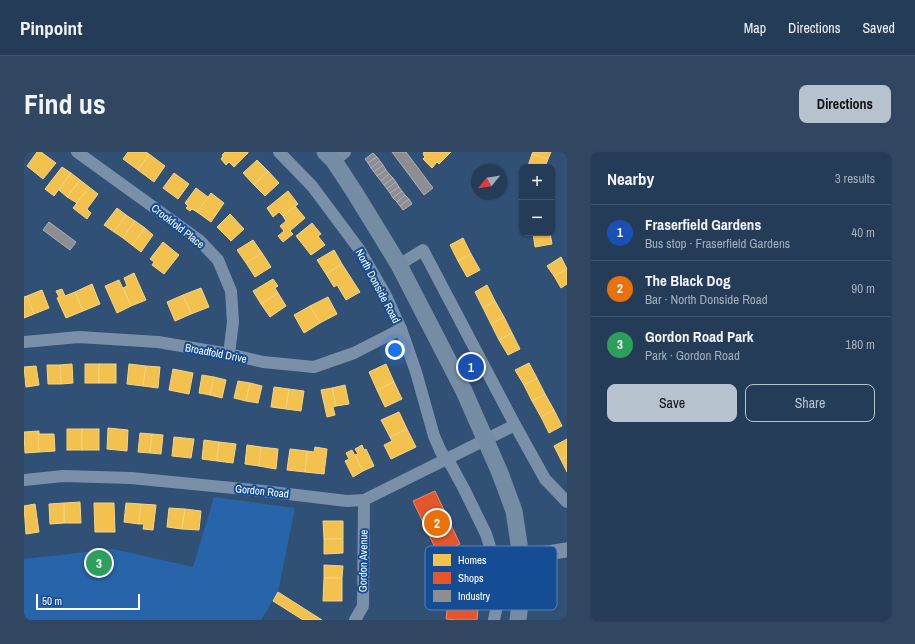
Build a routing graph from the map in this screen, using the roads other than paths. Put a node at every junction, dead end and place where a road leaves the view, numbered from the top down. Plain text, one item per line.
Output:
1 (77, 152) edge
2 (279, 152) edge
3 (335, 155) edge
4 (399, 265) junction
5 (401, 329) junction
6 (24, 342) edge
7 (228, 354) junction
8 (515, 425) junction
9 (486, 440) junction
10 (446, 459) junction
11 (24, 480) edge
12 (364, 500) junction
13 (567, 502) edge
14 (490, 546) edge
15 (519, 546) edge
16 (567, 550) edge
17 (557, 552) edge
18 (496, 610) edge
19 (519, 610) edge
20 (355, 620) edge
21 (494, 620) edge
22 (518, 620) edge

1 - 7 street, Crookfold Place
2 - 5 street, North Donside Road
3 - 4 main road
4 - 8 street
4 - 9 main road
5 - 7 street, Broadfold Drive
5 - 10 street, North Donside Road
6 - 7 street, Broadfold Drive
8 - 9 street, Gordon Road
8 - 13 street
9 - 10 street, Gordon Road
9 - 15 main road
10 - 12 street, Gordon Road
10 - 14 street, North Donside Road
11 - 12 street, Gordon Road
12 - 20 street, Gordon Avenue
16 - 17 street
18 - 21 street, North Donside Road
19 - 22 main road

